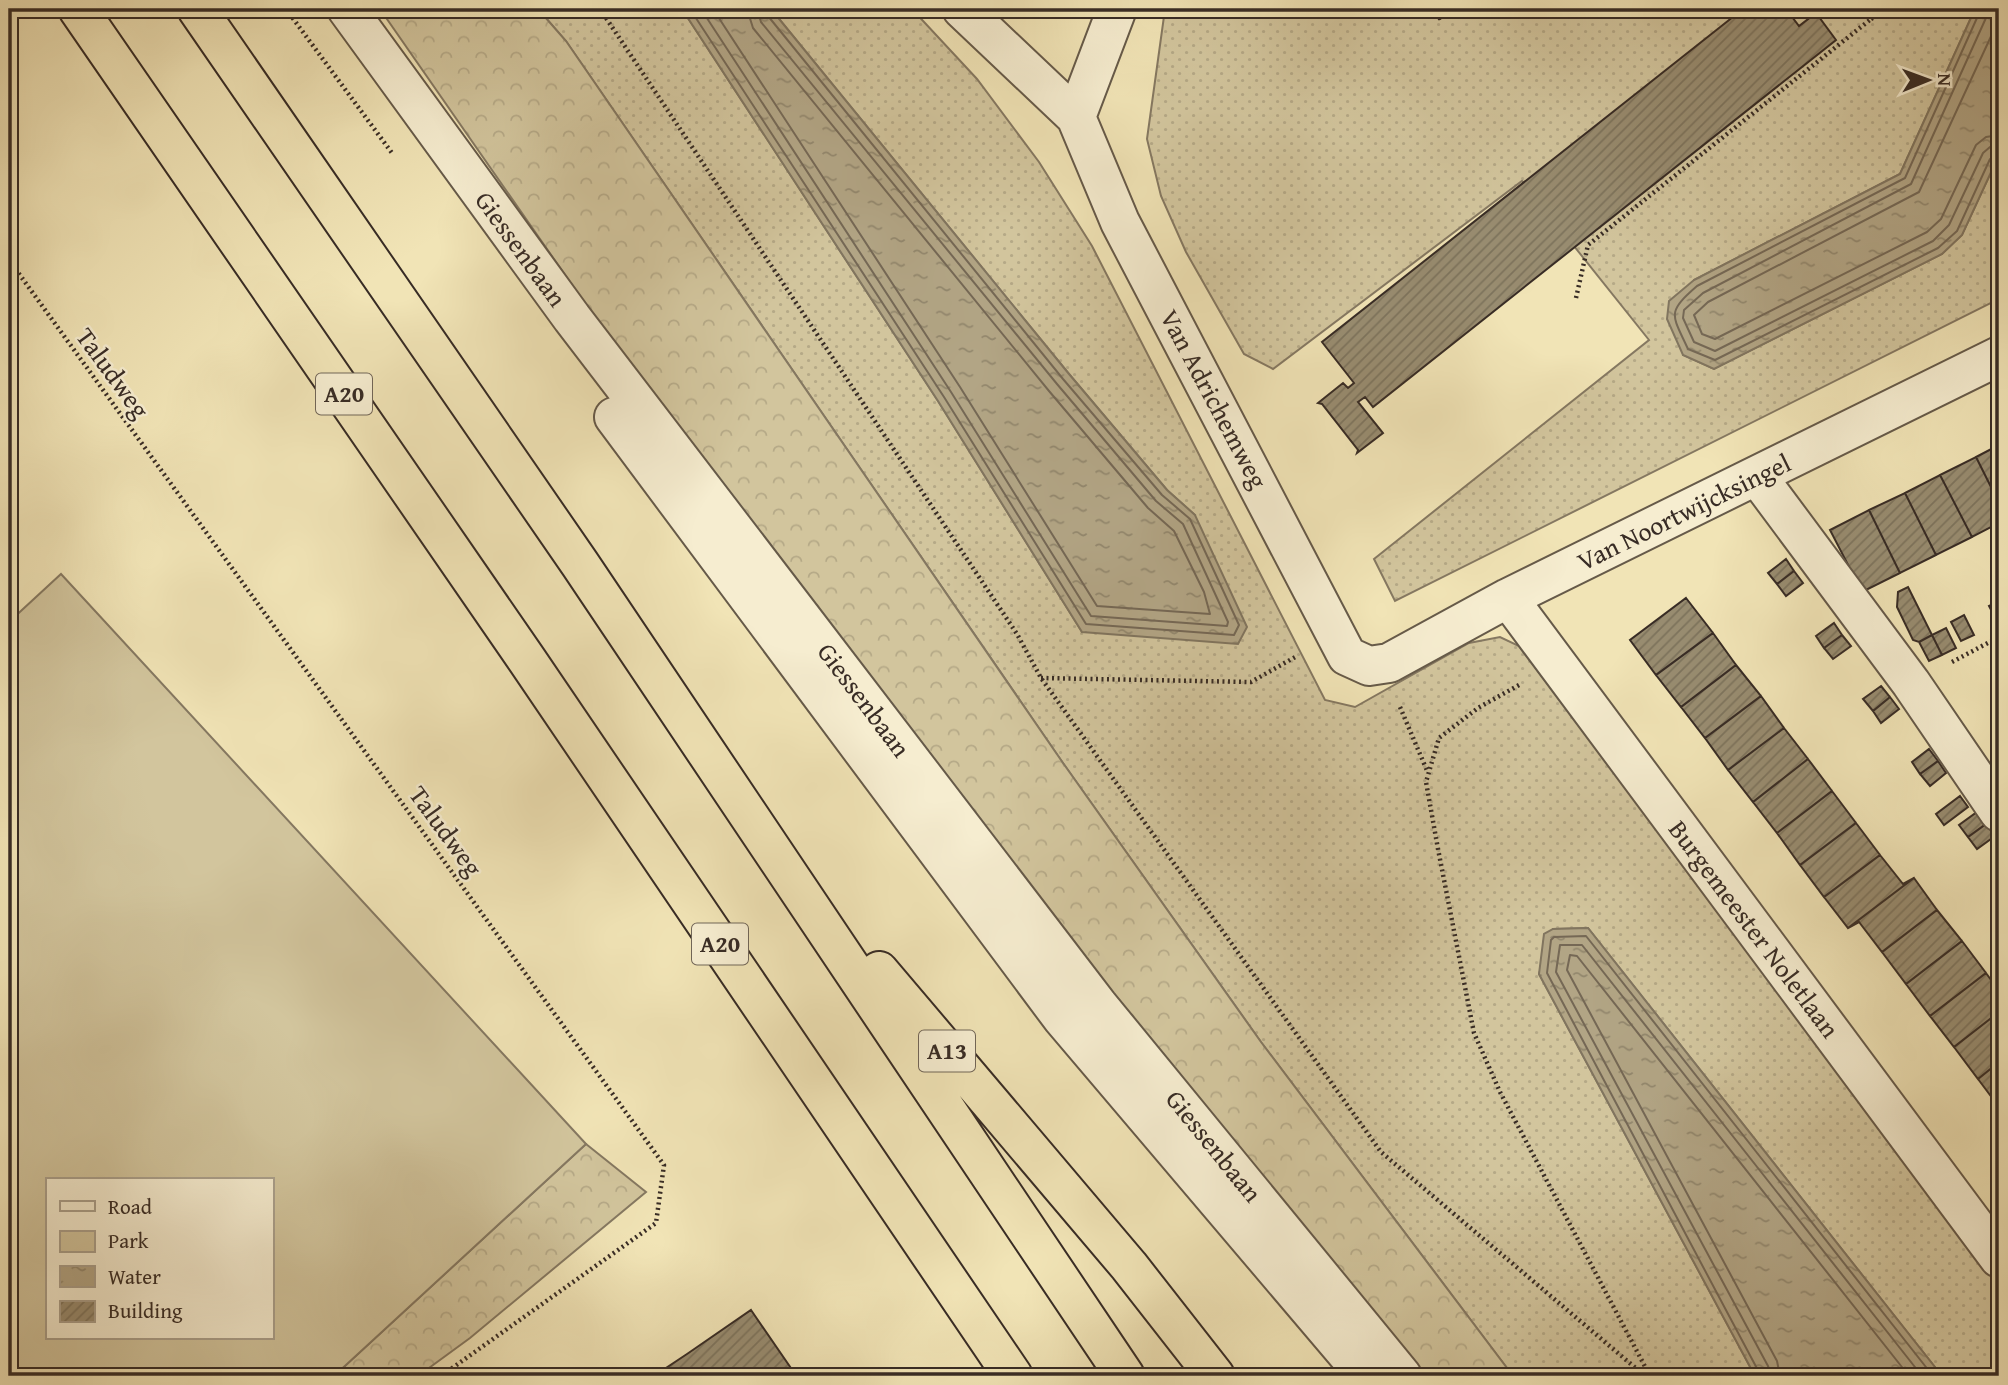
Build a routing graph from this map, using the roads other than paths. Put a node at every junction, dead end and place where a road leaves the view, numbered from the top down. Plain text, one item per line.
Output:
1 (78, 9) edge
2 (197, 9) edge
3 (317, 9) edge
4 (347, 9) edge
5 (962, 9) edge
6 (1117, 9) edge
7 (351, 57) junction
8 (1076, 117) junction
9 (1999, 356) edge
10 (1757, 475) junction
11 (1508, 598) junction
12 (1372, 665) joint
13 (1999, 812) edge
14 (765, 837) junction
15 (1999, 1258) edge
16 (1011, 1376) edge
17 (1125, 1376) edge
18 (1215, 1376) edge
19 (1366, 1376) edge
20 (1402, 1376) edge

1 - 16 highway, A20
2 - 14 highway
3 - 7 street, Giessenbaan
4 - 7 street, Giessenbaan
5 - 8 street, Van Adrichemweg
6 - 8 street
7 - 19 street, Giessenbaan
7 - 20 street, Giessenbaan
8 - 12 street, Van Adrichemweg
9 - 10 street, Van Noortwijcksingel
10 - 11 street, Van Noortwijcksingel
10 - 13 street
11 - 12 street, Van Noortwijcksingel
11 - 15 street, Burgemeester Noletlaan
14 - 17 highway
14 - 18 highway, A13

